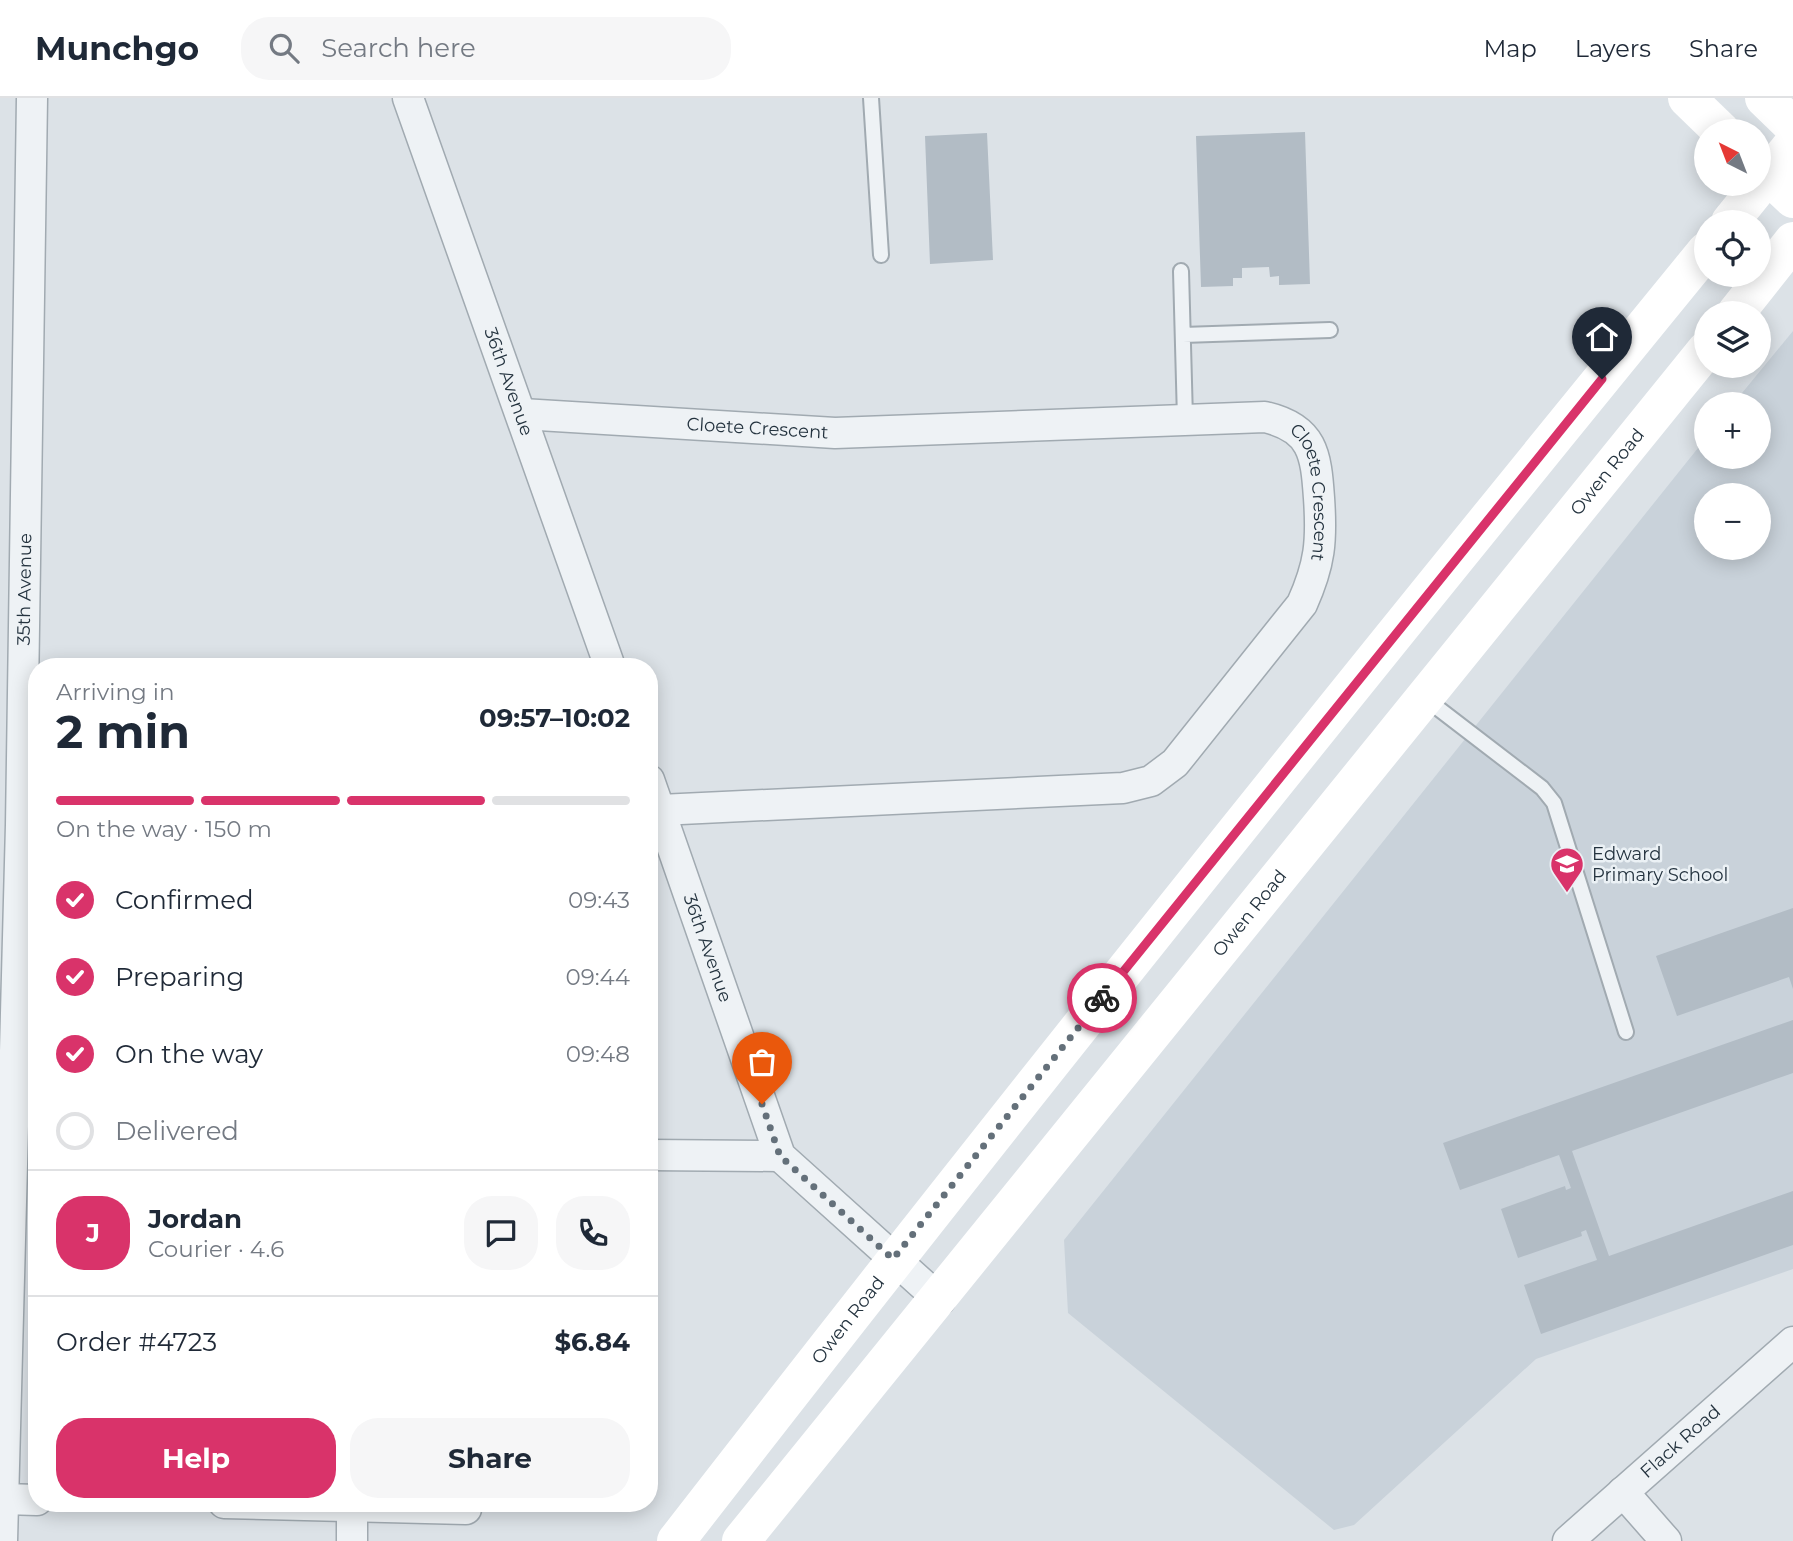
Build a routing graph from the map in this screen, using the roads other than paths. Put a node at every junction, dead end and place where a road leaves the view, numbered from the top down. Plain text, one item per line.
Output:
1 (32, 98) edge
2 (408, 98) edge
3 (871, 98) edge
4 (1687, 98) edge
5 (1763, 98) edge
6 (1709, 119) edge
7 (1793, 126) edge
8 (1793, 144) edge
9 (1773, 180) edge
10 (1742, 210) edge
11 (1793, 241) edge
12 (881, 255) dead end
13 (1694, 266) edge
14 (1181, 271) dead end
15 (1746, 301) edge
16 (1330, 330) dead end
17 (1183, 335) junction
18 (1694, 365) edge
19 (522, 414) junction
20 (1185, 419) junction
21 (30, 658) edge
22 (607, 658) edge
23 (1425, 698) junction
24 (658, 805) edge
25 (660, 810) junction
26 (660, 844) edge
27 (28, 852) edge
28 (1626, 1032) dead end
29 (658, 1155) edge
30 (780, 1156) junction
31 (893, 1259) junction
32 (940, 1300) junction
33 (1793, 1342) edge
34 (1623, 1492) junction
35 (4, 1499) junction
36 (28, 1500) edge
37 (352, 1512) edge
38 (2, 1541) edge
39 (352, 1541) edge
40 (676, 1541) edge
41 (741, 1541) edge
42 (1568, 1541) edge
43 (1666, 1541) edge

1 - 21 street, 35th Avenue
2 - 19 street, 36th Avenue
3 - 12 lane
4 - 6 street
5 - 7 street
8 - 9 street
9 - 10 street
11 - 15 street
13 - 31 street, Owen Road
14 - 17 lane
16 - 17 lane
17 - 20 lane
18 - 23 street, Owen Road
19 - 20 street, Cloete Crescent
19 - 22 street, 36th Avenue
20 - 25 street, Cloete Crescent
23 - 28 lane
23 - 32 street, Owen Road
24 - 25 street, 36th Avenue
25 - 26 street, 36th Avenue
26 - 30 street, 36th Avenue
27 - 35 street, 35th Avenue
29 - 30 street
30 - 31 street, 36th Avenue
31 - 32 street, 36th Avenue
31 - 40 street, Owen Road
32 - 41 street, Owen Road
33 - 34 street, Flack Road
34 - 42 street, Flack Road
34 - 43 street
35 - 36 street
35 - 38 street, 35th Avenue
37 - 39 street

